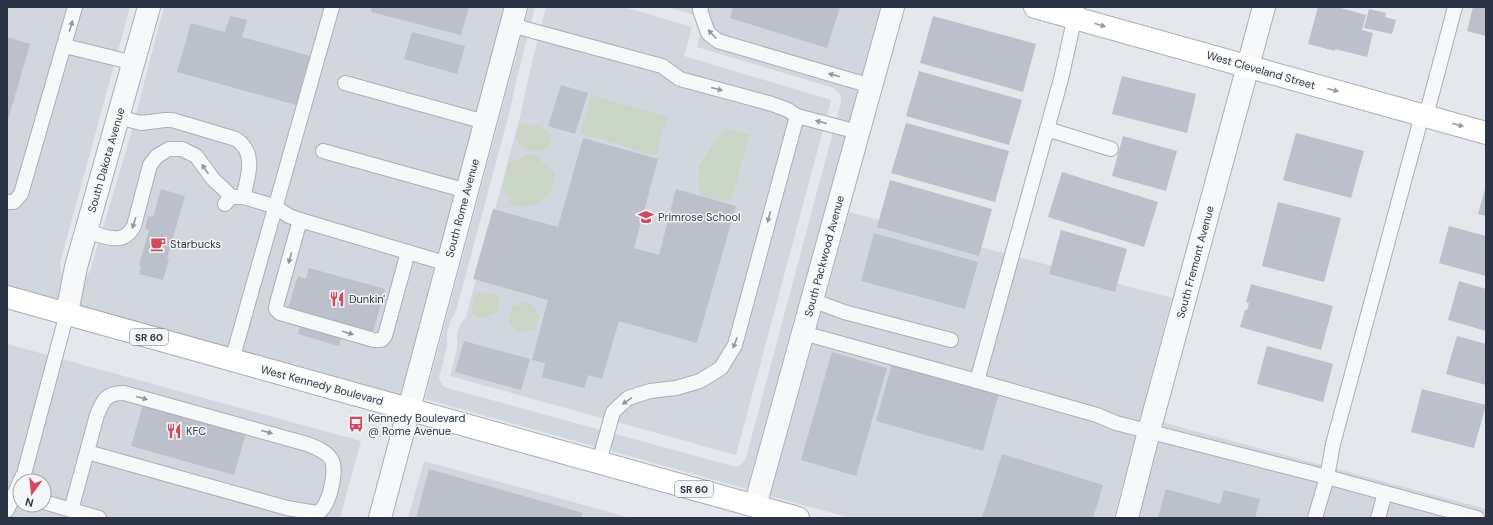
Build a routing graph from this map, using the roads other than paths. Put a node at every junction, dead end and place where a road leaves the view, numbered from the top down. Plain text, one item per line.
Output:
1 (75, 7) edge
2 (149, 7) edge
3 (332, 7) edge
4 (701, 7) edge
5 (893, 7) edge
6 (1036, 7) edge
7 (1264, 7) edge
8 (1455, 7) edge
9 (1076, 12) edge
10 (513, 16) edge
11 (65, 46) junction
12 (134, 64) junction
13 (1248, 66) junction
14 (345, 82) dead end
15 (871, 86) junction
16 (1424, 115) junction
17 (797, 116) junction
18 (118, 117) junction
19 (485, 122) junction
20 (1047, 129) junction
21 (858, 132) junction
22 (1486, 133) edge
23 (1111, 148) dead end
24 (322, 151) dead end
25 (467, 191) junction
26 (234, 199) junction
27 (7, 202) edge
28 (274, 206) junction
29 (300, 220) junction
30 (86, 231) junction
31 (408, 252) junction
32 (448, 264) junction
33 (7, 297) edge
34 (812, 300) junction
35 (67, 313) junction
36 (803, 333) junction
37 (951, 340) dead end
38 (232, 360) junction
39 (978, 381) junction
40 (409, 409) junction
41 (1149, 431) junction
42 (87, 452) junction
43 (599, 462) junction
44 (23, 473) edge
45 (1327, 477) junction
46 (1385, 493) junction
47 (12, 498) edge
48 (52, 504) edge
49 (755, 506) junction
50 (7, 510) edge
51 (71, 510) junction
52 (286, 513) edge
53 (99, 518) edge
54 (380, 518) edge
55 (798, 518) edge
56 (1127, 518) edge
57 (1315, 518) edge
58 (1378, 518) edge
59 (1477, 518) edge

11 -> 1 lane
2 - 12 street, South Dakota Avenue
3 - 28 lane
15 -> 4 lane
5 - 15 street, South Packwood Avenue
6 - 9 main road, West Cleveland Street
7 - 13 street, South Fremont Avenue
8 - 16 lane
9 -> 13 main road, West Cleveland Street
9 - 20 lane
10 -> 17 lane
10 - 19 street, South Rome Avenue
11 - 12 lane
11 - 27 lane
12 - 18 street, South Dakota Avenue
13 -> 16 main road, West Cleveland Street
13 - 41 street, South Fremont Avenue
14 - 19 lane
15 - 21 street, South Packwood Avenue
16 -> 22 main road, West Cleveland Street
16 - 45 lane
21 -> 17 lane
17 -> 43 lane
18 - 26 lane
18 - 30 street, South Dakota Avenue
19 - 25 street, South Rome Avenue
20 - 23 lane
20 - 39 lane
21 - 34 street, South Packwood Avenue
24 - 25 lane
25 - 32 street, South Rome Avenue
26 - 28 lane
26 -> 30 lane
28 - 29 lane
28 - 38 lane
29 - 31 lane
29 -> 31 lane
30 - 35 street, South Dakota Avenue
31 - 32 lane
32 - 40 street, South Rome Avenue
33 - 35 main road, West Kennedy Boulevard / SR 60
34 - 36 street, South Packwood Avenue
34 - 37 lane
35 - 38 main road, West Kennedy Boulevard / SR 60
35 - 44 lane
36 - 39 lane
36 - 49 street, South Packwood Avenue
38 - 40 main road, West Kennedy Boulevard / SR 60
39 - 41 lane
40 - 43 main road, West Kennedy Boulevard / SR 60
40 - 54 street, South Rome Avenue
41 - 45 lane
41 - 56 street, South Fremont Avenue
42 - 51 lane
42 - 52 lane
42 -> 52 lane
43 - 49 main road, West Kennedy Boulevard / SR 60
45 - 46 lane
45 - 57 lane
46 - 58 lane
46 - 59 lane
47 - 50 lane
48 - 51 lane
49 - 55 main road, West Kennedy Boulevard / SR 60
51 - 53 lane

